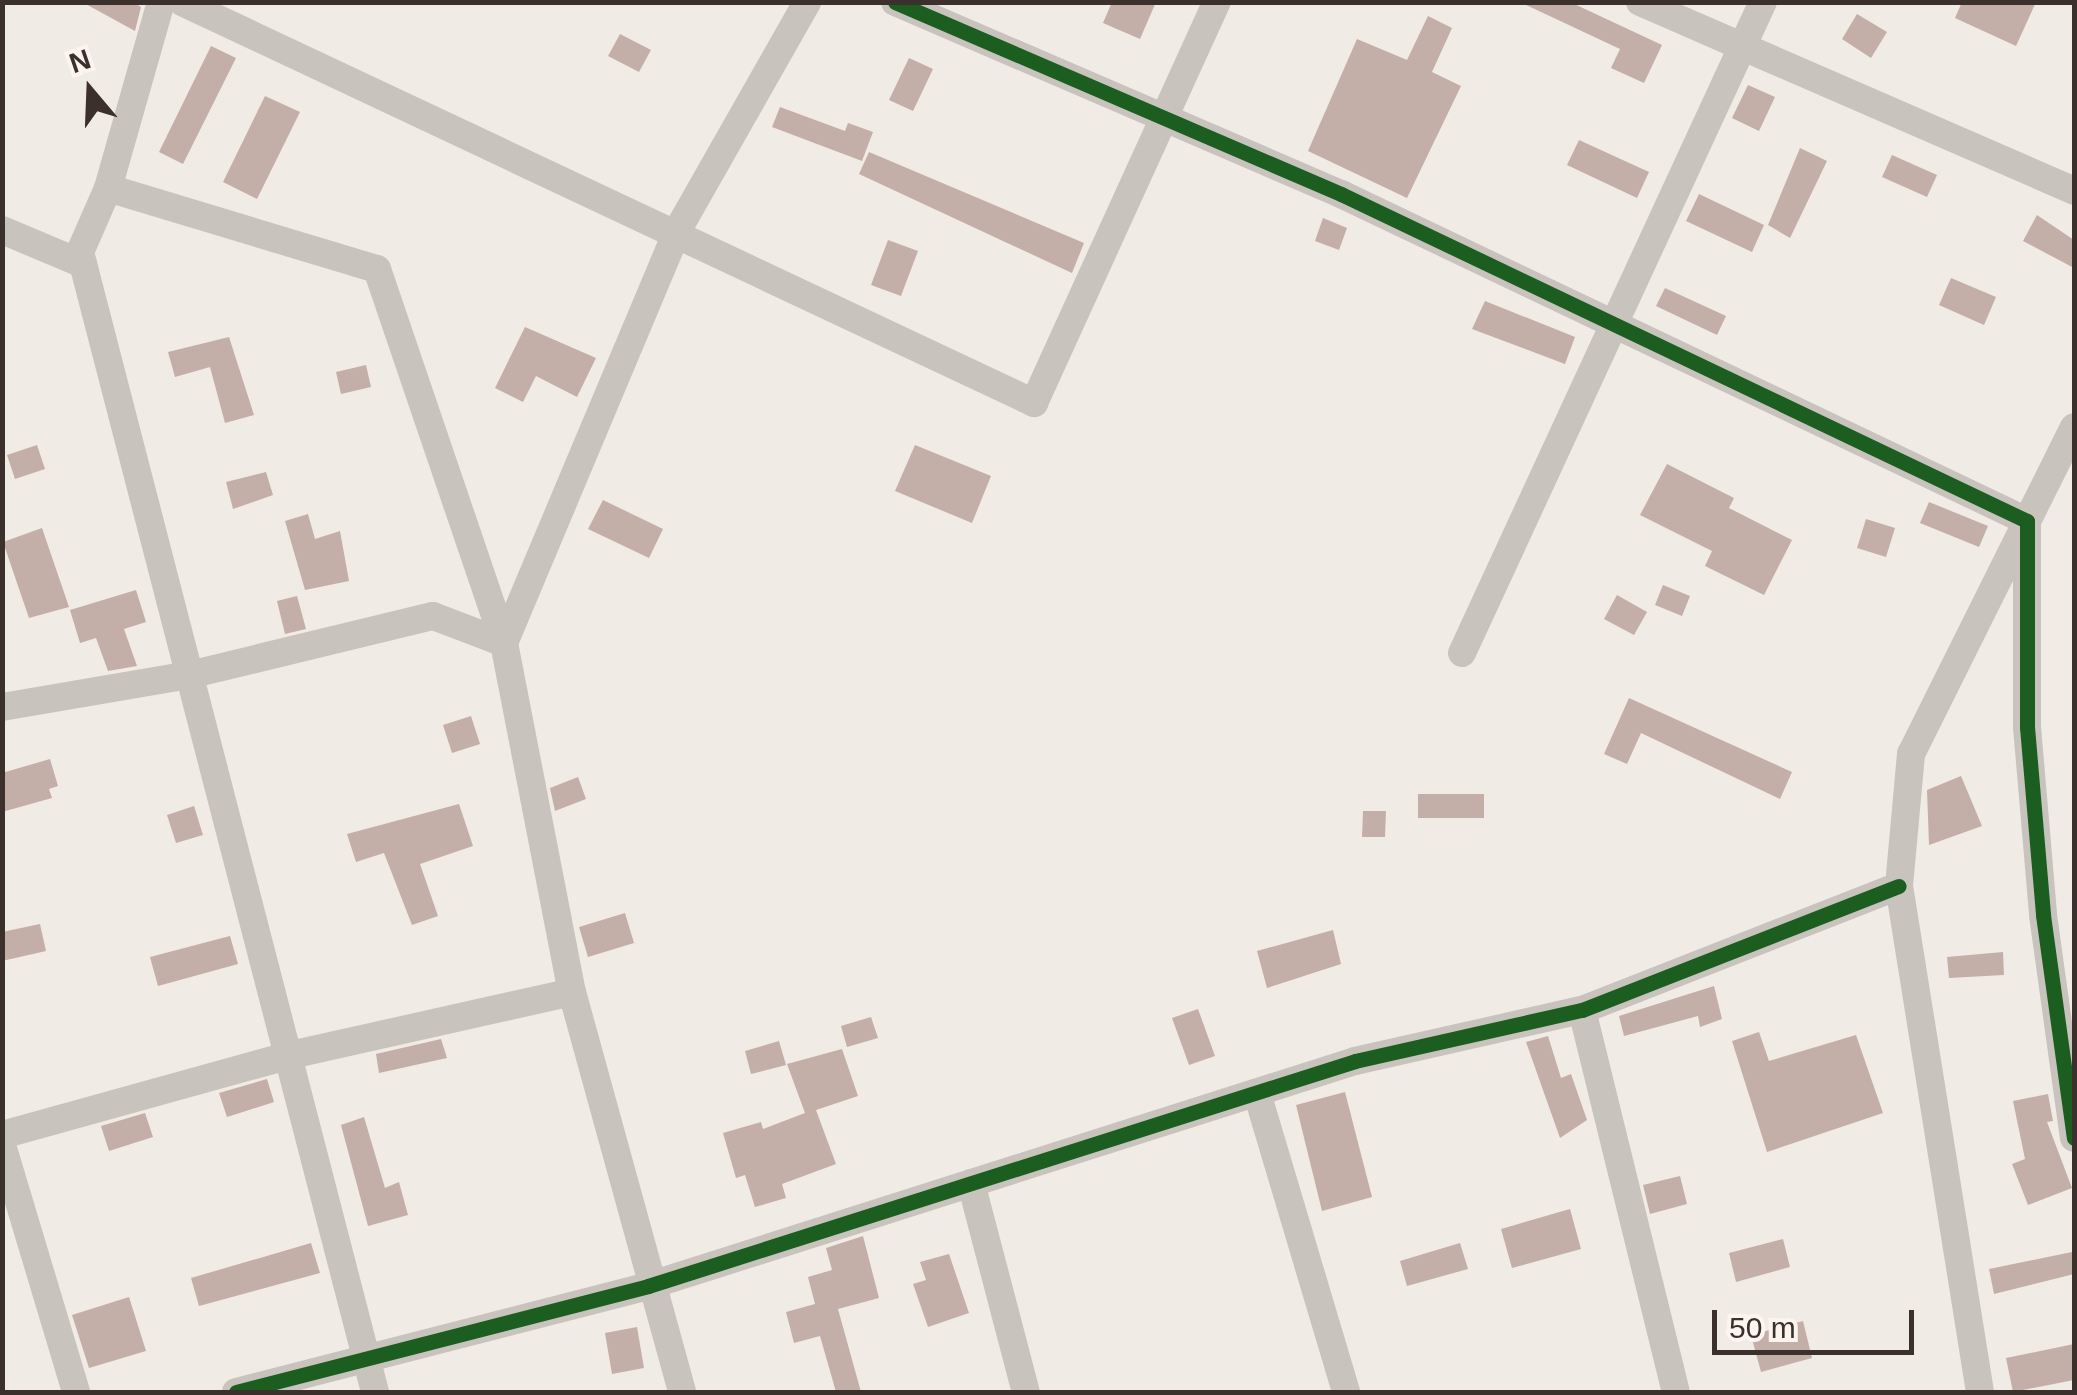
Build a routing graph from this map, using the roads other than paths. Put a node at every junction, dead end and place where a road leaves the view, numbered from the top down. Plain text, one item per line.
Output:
1 (161, 2) edge
2 (182, 2) edge
3 (807, 2) edge
4 (895, 2) edge
5 (1217, 2) edge
6 (1640, 2) edge
7 (1762, 2) edge
8 (1742, 47) junction
9 (1164, 114) junction
10 (108, 188) junction
11 (2074, 191) edge
12 (2, 230) edge
13 (676, 233) junction
14 (83, 264) junction
15 (1614, 323) junction
16 (2074, 427) edge
17 (2028, 521) junction
18 (504, 643) junction
19 (1462, 653) dead end
20 (188, 675) junction
21 (2, 706) edge
22 (1899, 886) junction
23 (2063, 974) edge
24 (572, 992) junction
25 (1582, 1010) junction
26 (286, 1056) junction
27 (1257, 1092) junction
28 (2, 1135) edge
29 (2074, 1138) edge
30 (2, 1146) edge
31 (971, 1184) junction
32 (648, 1286) junction
33 (364, 1357) junction
34 (76, 1392) edge
35 (236, 1392) edge
36 (374, 1392) edge
37 (682, 1392) edge
38 (1026, 1392) edge
39 (1346, 1392) edge
40 (1676, 1392) edge
41 (1980, 1392) edge

1 - 10 street
2 - 13 street
3 - 13 street
4 - 9 street
5 - 9 street
6 - 8 street
7 - 8 street
8 - 11 street
8 - 15 street
9 - 13 street
9 - 15 street
10 - 14 street
10 - 18 street
12 - 14 street
13 - 18 street
14 - 20 street
15 - 17 street
15 - 19 street
16 - 17 street
17 - 22 street
17 - 23 street
18 - 20 street
18 - 24 street
20 - 21 street
20 - 26 street
22 - 25 street
22 - 41 street
23 - 29 street
24 - 26 street
24 - 32 street
25 - 27 street
25 - 40 street
26 - 28 street
26 - 33 street
27 - 31 street
27 - 39 street
30 - 34 street
31 - 32 street
31 - 38 street
32 - 33 street
32 - 37 street
33 - 35 street
33 - 36 street

